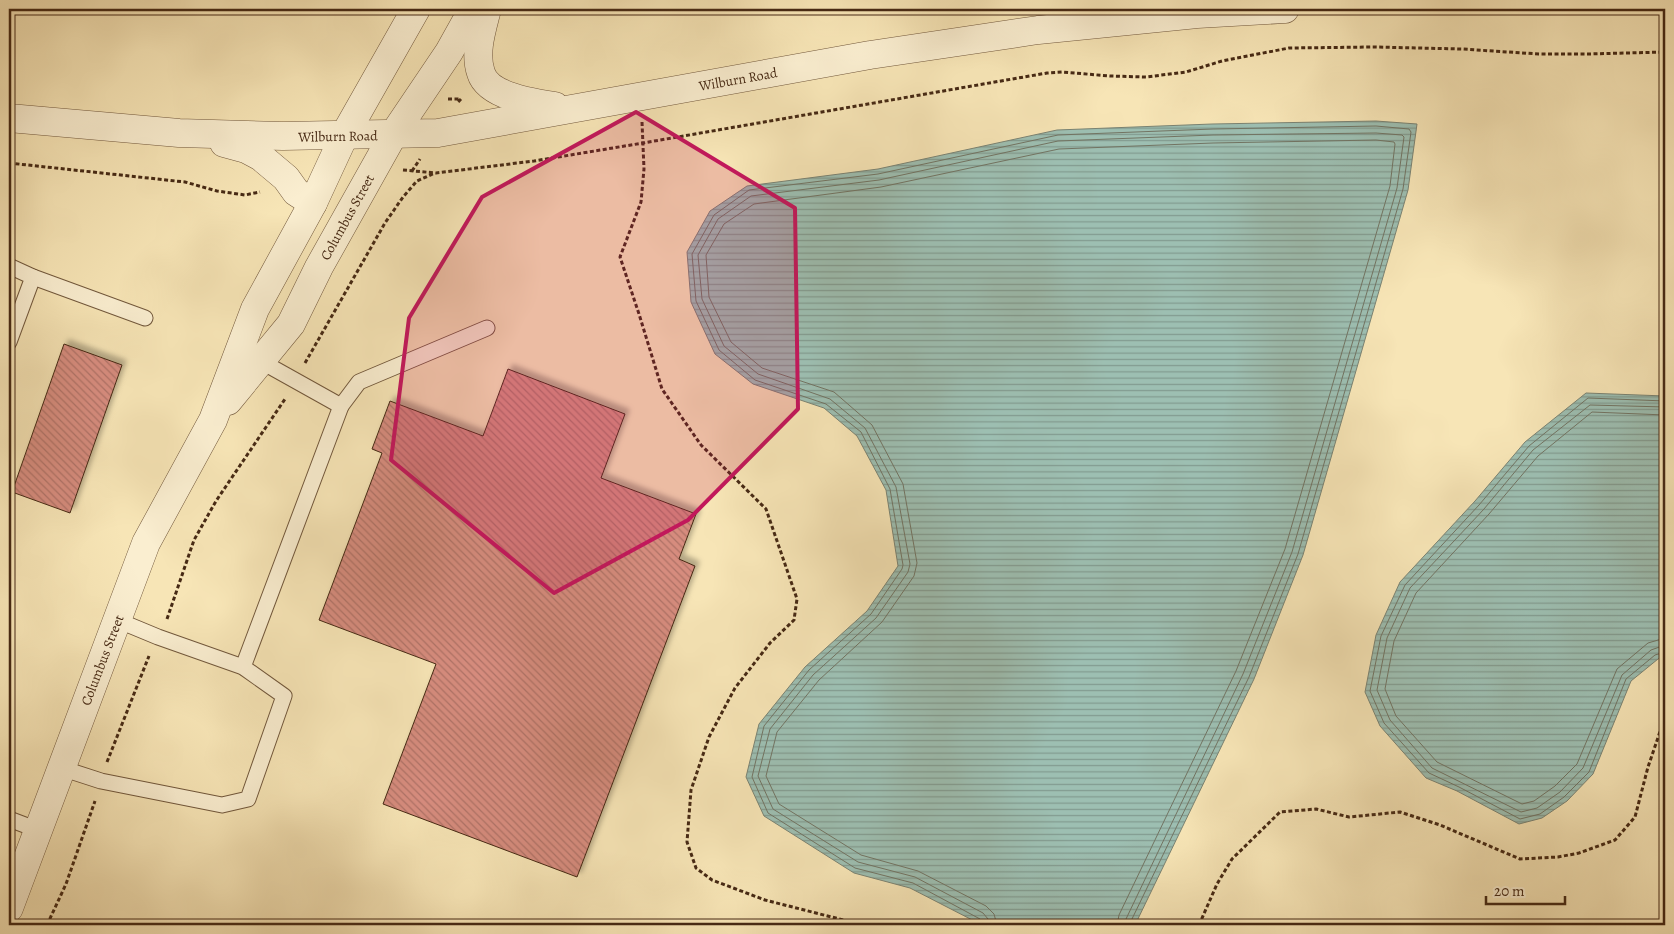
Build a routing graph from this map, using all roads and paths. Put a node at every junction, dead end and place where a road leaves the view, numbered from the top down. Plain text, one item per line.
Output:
1 (416, 9) edge
2 (473, 9) edge
3 (487, 9) edge
4 (1285, 9) edge
5 (1665, 52) edge
6 (641, 96) junction
7 (571, 109) junction
8 (9, 118) edge
9 (192, 134) junction
10 (393, 135) junction
11 (344, 136) junction
12 (643, 143) junction
13 (9, 163) edge
14 (286, 178) junction
15 (313, 204) junction
16 (9, 266) edge
17 (33, 277) junction
18 (144, 318) dead end
19 (487, 328) dead end
20 (9, 342) edge
21 (250, 355) junction
22 (296, 380) junction
23 (342, 406) junction
24 (117, 620) junction
25 (158, 637) junction
26 (243, 667) junction
27 (1665, 717) edge
28 (61, 768) junction
29 (101, 781) junction
30 (9, 819) edge
31 (38, 830) junction
32 (9, 908) edge
33 (47, 925) edge
34 (863, 925) edge
35 (1199, 925) edge

1 - 11 street, Columbus Street
2 - 10 street, Columbus Street
3 - 7 street
4 - 6 street, Wilburn Road
5 - 12 path
6 - 7 street, Wilburn Road
6 - 12 path
7 - 10 street, Wilburn Road
8 - 9 street, Wilburn Road
9 - 11 street, Wilburn Road
9 - 14 street, Wilburn Road
10 - 11 street, Wilburn Road
10 - 21 street, Columbus Street
11 - 15 street, Columbus Street
12 - 22 path
12 - 34 path
13 - 14 path
14 - 15 street, Wilburn Road
15 - 21 street, Columbus Street
16 - 17 lane
17 - 18 lane
17 - 20 lane
19 - 23 lane
21 - 22 lane
21 - 24 street, Columbus Street
22 - 23 lane
22 - 25 path
23 - 26 lane
24 - 25 lane
24 - 28 street, Columbus Street
25 - 26 lane
25 - 29 path
26 - 29 lane
27 - 35 path
28 - 29 lane
28 - 31 street, Columbus Street
29 - 33 path
30 - 31 lane
31 - 32 street, Columbus Street

